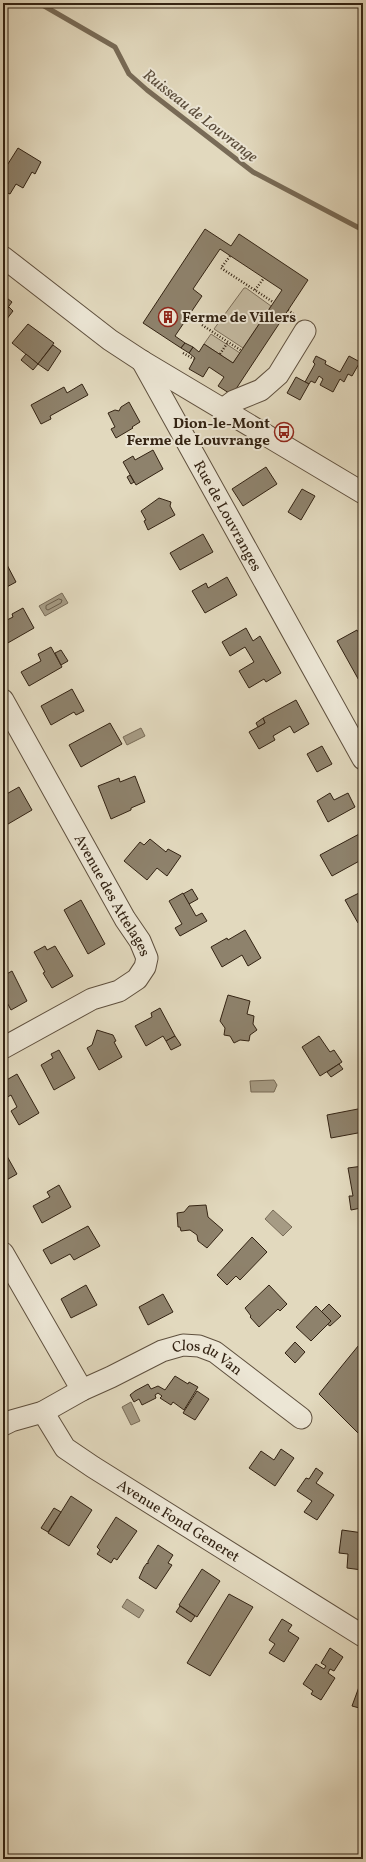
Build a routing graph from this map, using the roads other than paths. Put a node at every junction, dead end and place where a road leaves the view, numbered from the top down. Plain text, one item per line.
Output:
1 (3, 257) edge
2 (305, 331) dead end
3 (142, 361) junction
4 (222, 410) junction
5 (363, 493) edge
6 (3, 700) edge
7 (363, 759) edge
8 (3, 1048) edge
9 (3, 1253) edge
10 (82, 1390) junction
11 (43, 1412) junction
12 (301, 1418) dead end
13 (3, 1425) edge
14 (363, 1636) edge

1 - 3 street, Rue de Louvranges
2 - 4 street
3 - 4 street
3 - 7 street, Rue de Louvranges
4 - 5 street
6 - 8 street, Avenue des Attelages
9 - 10 street
10 - 11 street, Clos du Van
10 - 12 street, Clos du Van
11 - 13 street
11 - 14 street, Avenue Fond Generet

